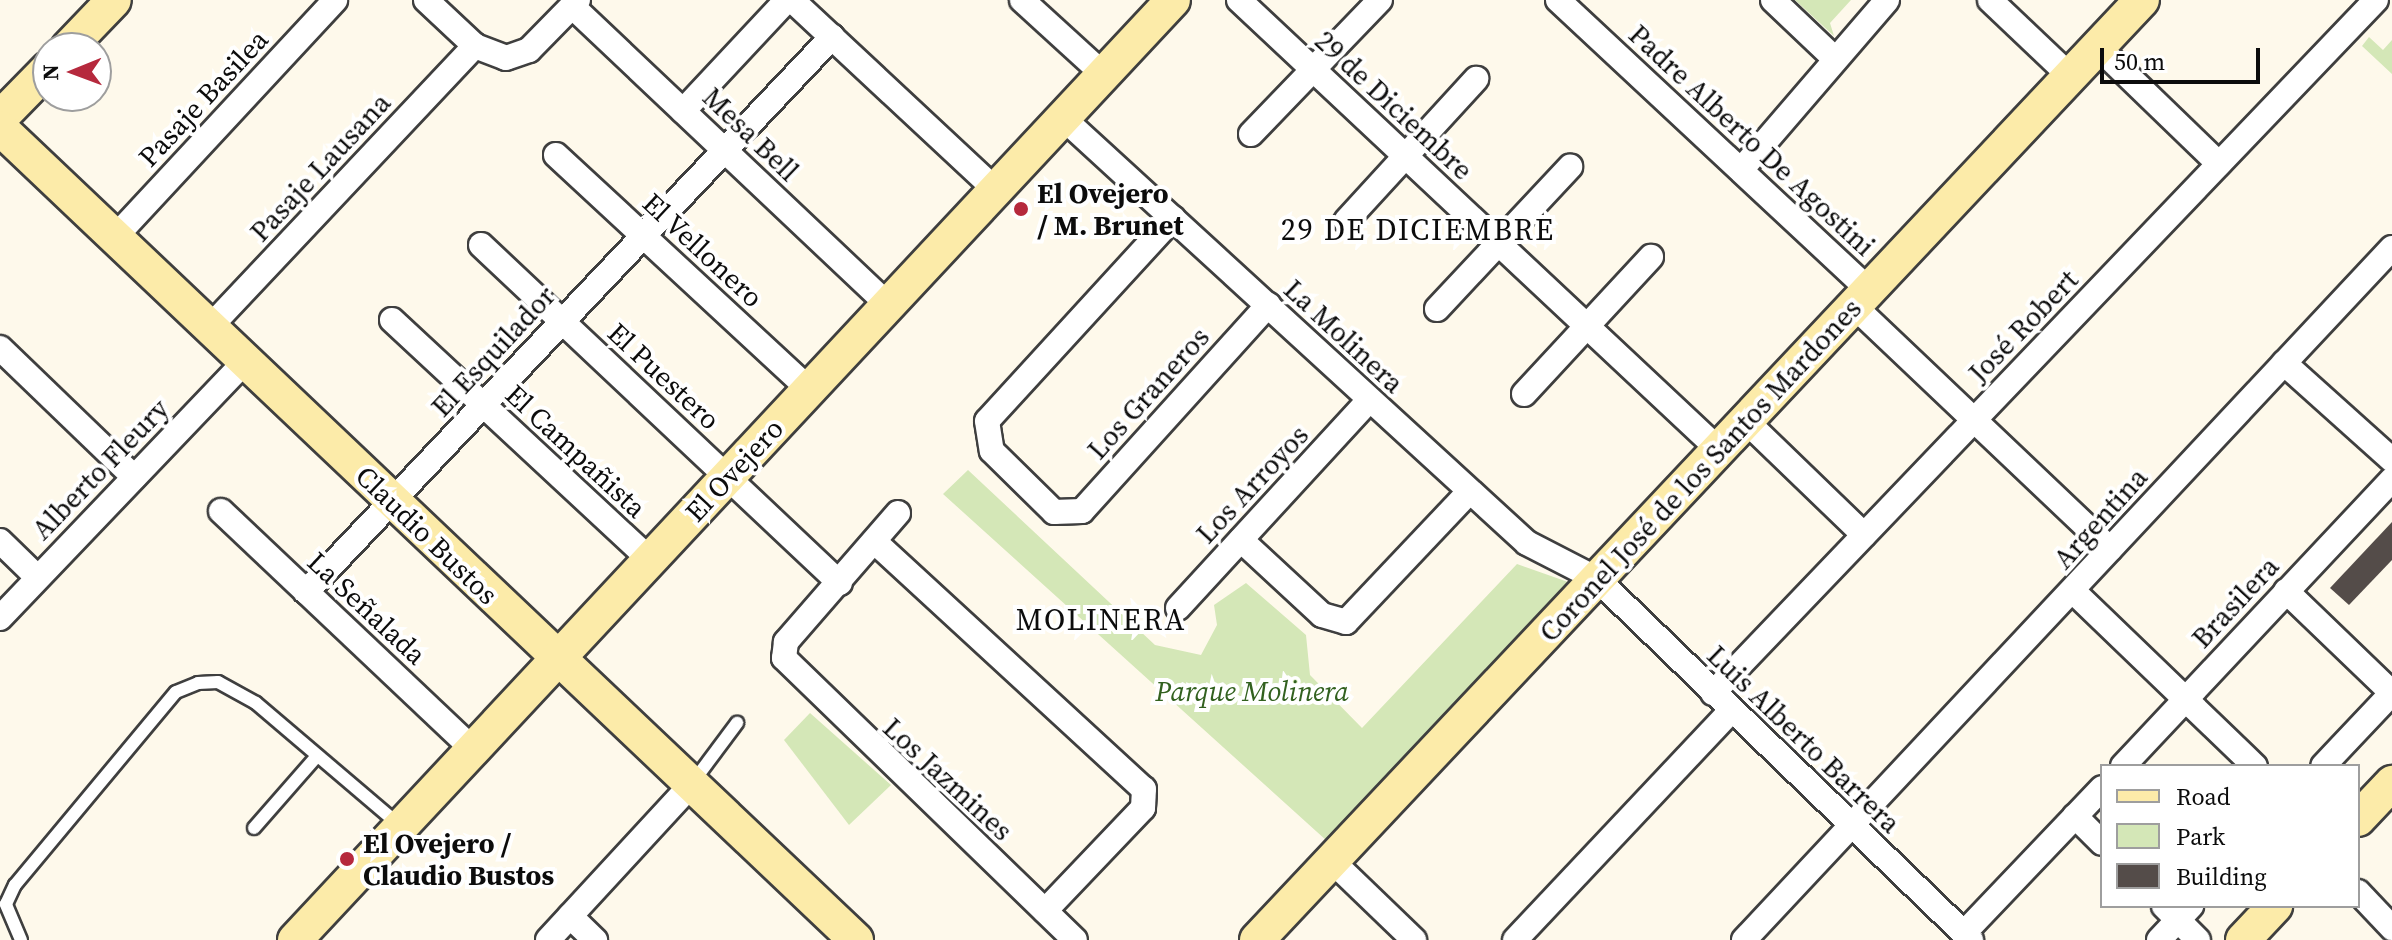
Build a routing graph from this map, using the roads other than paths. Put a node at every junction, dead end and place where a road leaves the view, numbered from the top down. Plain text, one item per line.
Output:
1 (114, 0) edge
2 (335, 0) edge
3 (426, 0) edge
4 (790, 0) edge
5 (1022, 0) edge
6 (1173, 0) edge
7 (1239, 0) edge
8 (1380, 0) edge
9 (1558, 0) edge
10 (1773, 0) edge
11 (1887, 0) edge
12 (1990, 0) edge
13 (2142, 0) edge
14 (2376, 0) edge
15 (575, 3) edge
16 (83, 32) edge
17 (832, 37) junction
18 (475, 46) junction
19 (2098, 47) junction
20 (1834, 58) junction
21 (1313, 69) junction
22 (1104, 75) junction
23 (2070, 76) junction
24 (1476, 79) dead end
25 (32, 85) edge
26 (683, 111) junction
27 (0, 118) edge
28 (1063, 118) junction
29 (0, 128) edge
30 (1251, 134) dead end
31 (724, 151) junction
32 (556, 155) dead end
33 (1405, 156) junction
34 (2219, 164) junction
35 (1570, 167) dead end
36 (1741, 170) junction
37 (996, 190) junction
38 (1173, 218) junction
39 (1346, 221) dead end
40 (116, 236) junction
41 (644, 236) junction
42 (481, 245) dead end
43 (1500, 245) junction
44 (2392, 248) edge
45 (1651, 257) dead end
46 (1862, 298) junction
47 (888, 305) junction
48 (1268, 305) junction
49 (1437, 309) dead end
50 (392, 320) dead end
51 (562, 321) junction
52 (1587, 326) junction
53 (209, 328) junction
54 (0, 348) edge
55 (245, 362) junction
56 (2284, 363) junction
57 (809, 389) junction
58 (1524, 394) dead end
59 (1369, 400) junction
60 (483, 405) junction
61 (1974, 420) junction
62 (1746, 421) junction
63 (1719, 450) junction
64 (2392, 460) edge
65 (134, 477) junction
66 (727, 477) junction
67 (2392, 480) edge
68 (1469, 492) junction
69 (393, 500) junction
70 (221, 511) dead end
71 (898, 513) dead end
72 (1864, 535) junction
73 (1241, 540) junction
74 (0, 541) edge
75 (875, 542) junction
76 (2110, 549) junction
77 (650, 560) junction
78 (37, 577) junction
79 (1597, 579) junction
80 (840, 583) junction
81 (2286, 591) junction
82 (306, 592) junction
83 (2074, 592) junction
84 (1178, 608) dead end
85 (0, 618) edge
86 (556, 660) junction
87 (1713, 693) junction
88 (2392, 693) edge
89 (2186, 699) junction
90 (1731, 711) junction
91 (737, 723) dead end
92 (473, 749) junction
93 (317, 756) junction
94 (2125, 764) edge
95 (2253, 764) edge
96 (2325, 764) edge
97 (2392, 783) edge
98 (691, 785) junction
99 (2100, 790) edge
100 (2075, 816) junction
101 (2360, 817) edge
102 (401, 827) junction
103 (1851, 827) junction
104 (254, 828) dead end
105 (2100, 841) edge
106 (1332, 861) junction
107 (2360, 894) edge
108 (2273, 908) edge
109 (1045, 911) junction
110 (2178, 911) edge
111 (570, 916) junction
112 (2392, 928) edge
113 (1967, 937) edge
114 (21, 940) edge
115 (295, 940) edge
116 (548, 940) edge
117 (595, 940) edge
118 (856, 940) edge
119 (1075, 940) edge
120 (1257, 940) edge
121 (1414, 940) edge
122 (1515, 940) edge
123 (1744, 940) edge
124 (2159, 940) edge
125 (2198, 940) edge
126 (2243, 940) edge

1 - 16 street
2 - 40 street, Pasaje Basilea
3 - 18 street
4 - 17 street
4 - 26 street
5 - 22 street
6 - 22 street, El Ovejero
7 - 21 street, 29 de Diciembre
8 - 21 street
9 - 36 street, Padre Alberto De Agostini
10 - 20 street
11 - 20 street
12 - 23 street
13 - 19 street, Coronel José de los Santos Mardones
14 - 34 street, José Robert
15 - 18 street
15 - 26 street, Mesa Bell
17 - 31 street, El Esquilador
17 - 37 street
18 - 53 street, Pasaje Lausana
19 - 23 street, Coronel José de los Santos Mardones
19 - 34 street
20 - 36 street
21 - 30 street
21 - 33 street, 29 de Diciembre
22 - 28 street, El Ovejero
23 - 46 street, Coronel José de los Santos Mardones
24 - 33 street
25 - 27 street
26 - 31 street, Mesa Bell
28 - 37 street, El Ovejero
28 - 38 street, La Molinera
29 - 40 street, Claudio Bustos
31 - 41 street, El Esquilador
31 - 47 street, Mesa Bell
32 - 41 street, El Vellonero
33 - 39 street
33 - 43 street, 29 de Diciembre
34 - 61 street, José Robert
35 - 43 street
36 - 46 street, Padre Alberto De Agostini
37 - 47 street, El Ovejero
38 - 48 street, La Molinera
38 - 48 street, Los Graneros
40 - 53 street, Claudio Bustos
41 - 51 street, El Esquilador
41 - 57 street, El Vellonero
42 - 51 street, El Puestero
43 - 49 street
43 - 52 street, 29 de Diciembre
44 - 56 street, Argentina
45 - 52 street
46 - 61 street, Padre Alberto De Agostini
46 - 62 street, Coronel José de los Santos Mardones
47 - 57 street, El Ovejero
48 - 59 street, La Molinera
50 - 60 street, El Campañista
51 - 60 street, El Esquilador
51 - 66 street, El Puestero
52 - 58 street
52 - 63 street, 29 de Diciembre
53 - 55 street, Claudio Bustos
54 - 65 street
55 - 65 street, Alberto Fleury
55 - 69 street, Claudio Bustos
56 - 64 street
56 - 76 street, Argentina
57 - 66 street, El Ovejero
59 - 68 street, La Molinera
59 - 73 street, Los Arroyos
60 - 69 street, El Esquilador
60 - 77 street, El Campañista
61 - 72 street, José Robert
61 - 76 street, Padre Alberto De Agostini
62 - 63 street, Coronel José de los Santos Mardones
62 - 72 street
63 - 79 street, Coronel José de los Santos Mardones
65 - 78 street, Alberto Fleury
66 - 77 street, El Ovejero
66 - 80 street, El Puestero
67 - 81 street, Brasilera
68 - 73 street
68 - 79 street, La Molinera
69 - 82 street, El Esquilador
69 - 86 street, Claudio Bustos
70 - 82 street, La Señalada
71 - 75 street
72 - 87 street, José Robert
73 - 84 street, Los Arroyos
74 - 78 street
75 - 80 street
75 - 109 street
76 - 83 street, Argentina
77 - 86 street, El Ovejero
78 - 85 street, Alberto Fleury
79 - 87 street, Luis Alberto Barrera
79 - 106 street, Coronel José de los Santos Mardones
80 - 109 street, Los Jazmines
81 - 88 street
81 - 89 street, Brasilera
82 - 92 street, La Señalada
83 - 89 street
83 - 103 street, Argentina
86 - 92 street, El Ovejero
86 - 98 street, Claudio Bustos
87 - 90 street, Luis Alberto Barrera
88 - 96 street
89 - 94 street, Brasilera
89 - 95 street
90 - 103 street, Luis Alberto Barrera
90 - 122 street
91 - 98 lane
92 - 102 street, El Ovejero
93 - 102 lane
93 - 104 lane
93 - 114 lane
97 - 101 street
98 - 111 street
98 - 118 street, Claudio Bustos
99 - 100 street
100 - 105 street
100 - 113 street
102 - 115 street, El Ovejero
103 - 113 street, Luis Alberto Barrera
103 - 123 street, Argentina
106 - 120 street, Coronel José de los Santos Mardones
106 - 121 street
107 - 112 street
108 - 126 street
109 - 119 street, Los Jazmines
110 - 124 street
110 - 125 street
111 - 116 street
111 - 117 street

